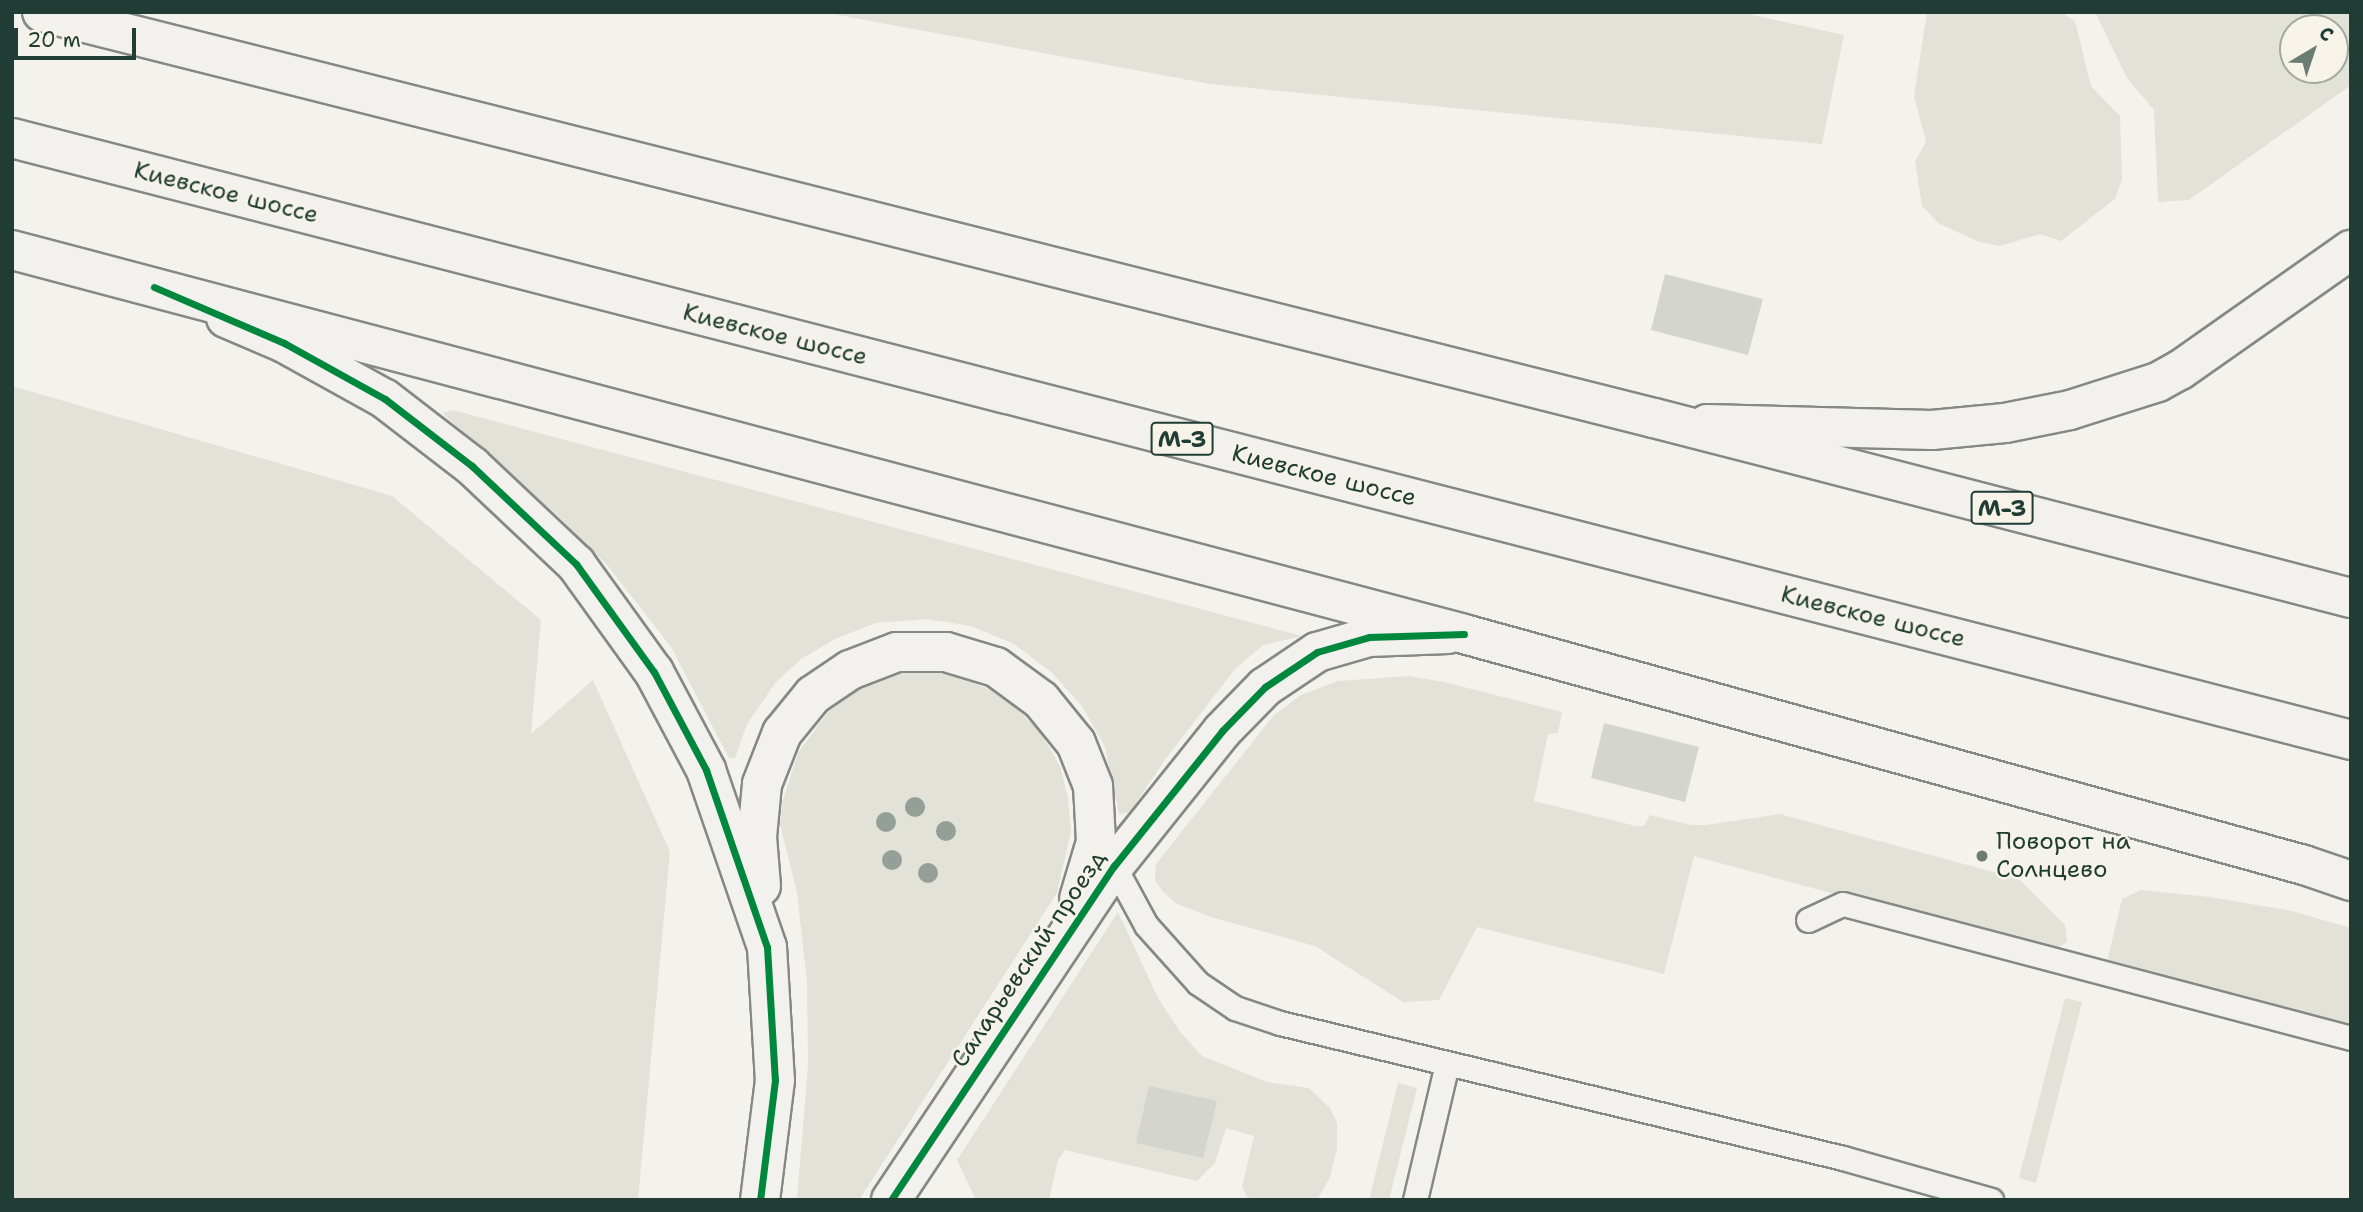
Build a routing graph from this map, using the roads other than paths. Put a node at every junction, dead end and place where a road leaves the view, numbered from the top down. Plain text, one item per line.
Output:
1 (43, 12) edge
2 (12, 138) edge
3 (12, 250) edge
4 (2351, 250) edge
5 (154, 287) junction
6 (1654, 418) junction
7 (2351, 598) edge
8 (1464, 634) junction
9 (2351, 740) edge
10 (1114, 866) junction
11 (2351, 881) edge
12 (1808, 920) dead end
13 (767, 947) junction
14 (1038, 978) junction
15 (2351, 1038) edge
16 (1447, 1064) junction
17 (902, 1195) edge
18 (760, 1200) edge
19 (1415, 1200) edge
20 (1991, 1200) edge

1 - 6 main road, М-3
2 - 9 main road, Киевское шоссе / М-3
3 - 5 main road
4 - 6 main road
5 - 8 main road
5 - 13 main road
6 - 7 main road, М-3
8 - 10 main road, Саларьевский проезд
8 - 11 main road
10 - 14 main road, Саларьевский проезд
10 - 16 lane
12 - 15 lane
13 - 14 main road
13 - 18 main road
14 - 17 main road, Саларьевский проезд
16 - 19 lane
16 - 20 lane

